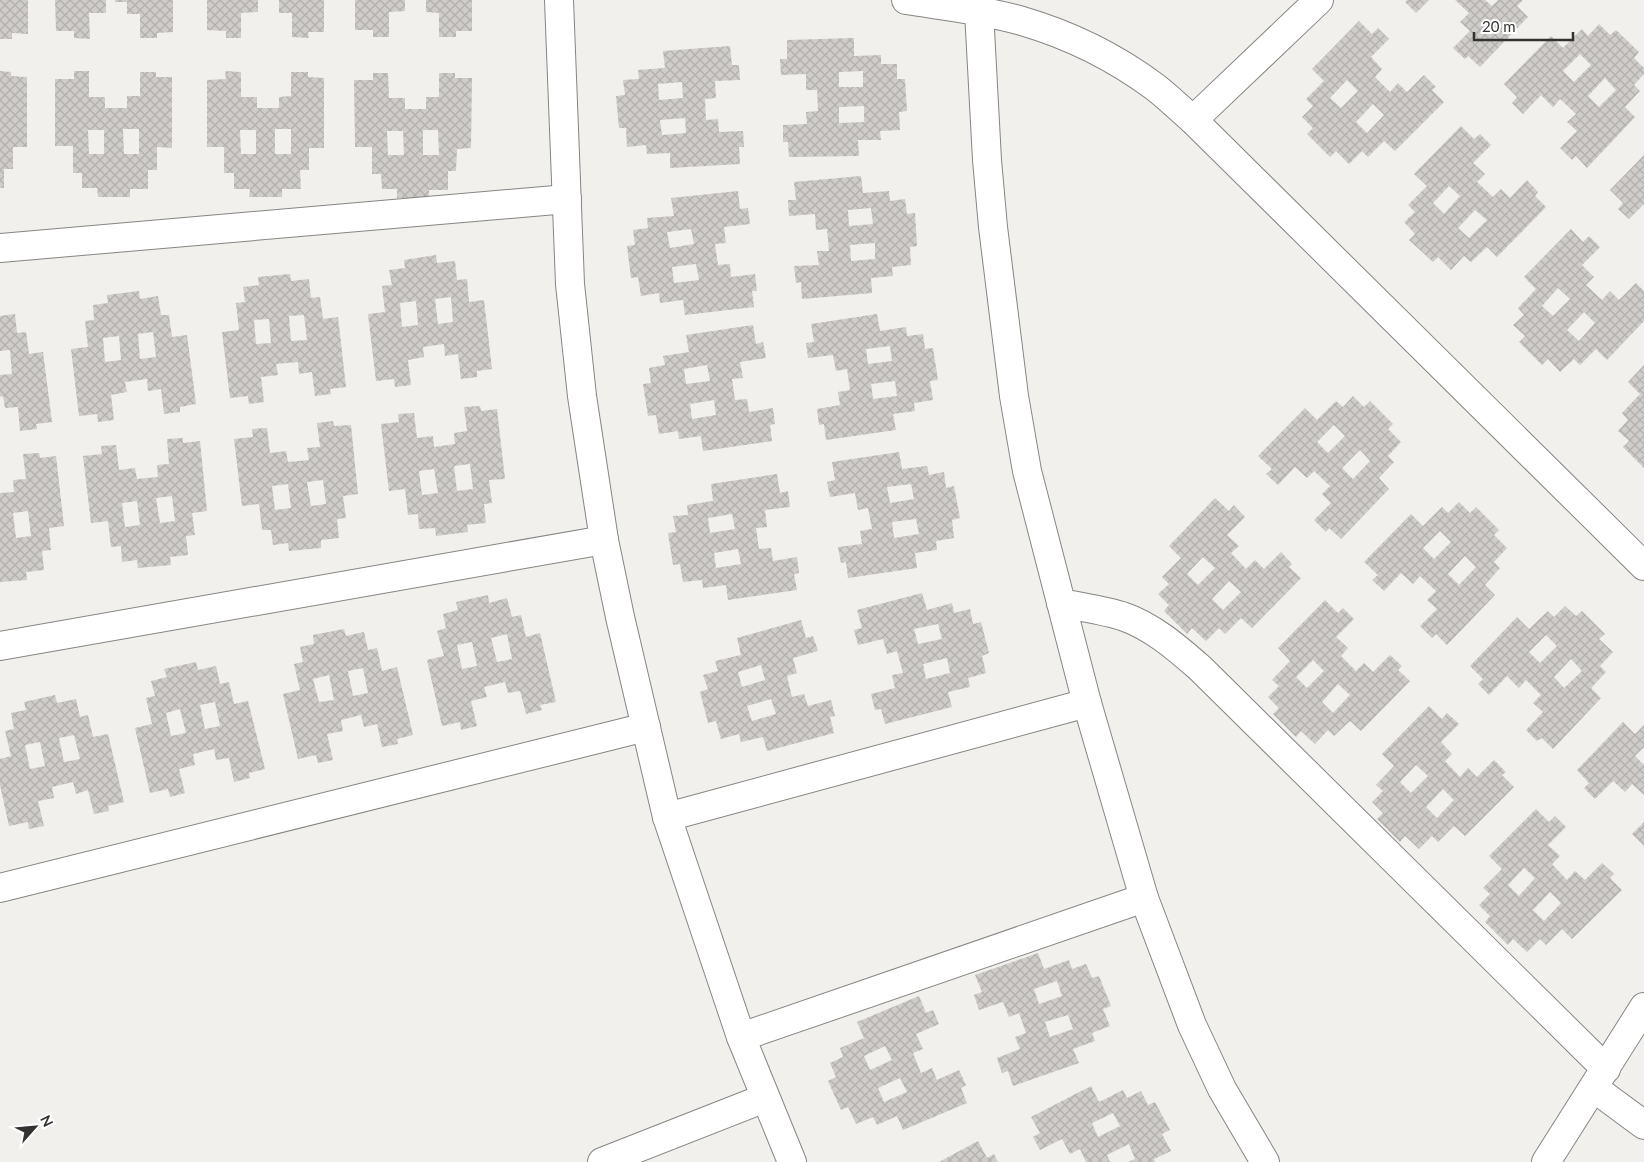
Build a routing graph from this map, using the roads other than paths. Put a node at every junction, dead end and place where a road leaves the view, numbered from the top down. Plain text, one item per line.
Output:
1 (559, 0) edge
2 (906, 0) edge
3 (1319, 0) edge
4 (979, 11) junction
5 (1193, 120) junction
6 (567, 200) junction
7 (0, 248) edge
8 (604, 540) junction
9 (1644, 566) edge
10 (1061, 603) junction
11 (0, 646) edge
12 (1087, 703) junction
13 (646, 727) junction
14 (667, 817) junction
15 (0, 888) edge
16 (1144, 898) junction
17 (1644, 1007) edge
18 (741, 1037) junction
19 (1600, 1079) junction
20 (765, 1098) junction
21 (1644, 1125) edge
22 (602, 1162) edge
23 (792, 1162) edge
24 (1265, 1162) edge
25 (1546, 1162) edge

1 - 6 street
2 - 4 street
3 - 5 street
4 - 5 street
4 - 10 street
5 - 9 street
6 - 7 street
6 - 8 street
8 - 11 street
8 - 13 street
10 - 12 street
10 - 19 street
12 - 14 street
12 - 16 street
13 - 14 street
13 - 15 street
14 - 18 street
16 - 18 street
16 - 24 street
17 - 19 street
18 - 20 street
19 - 21 street
19 - 25 street
20 - 22 street
20 - 23 street

